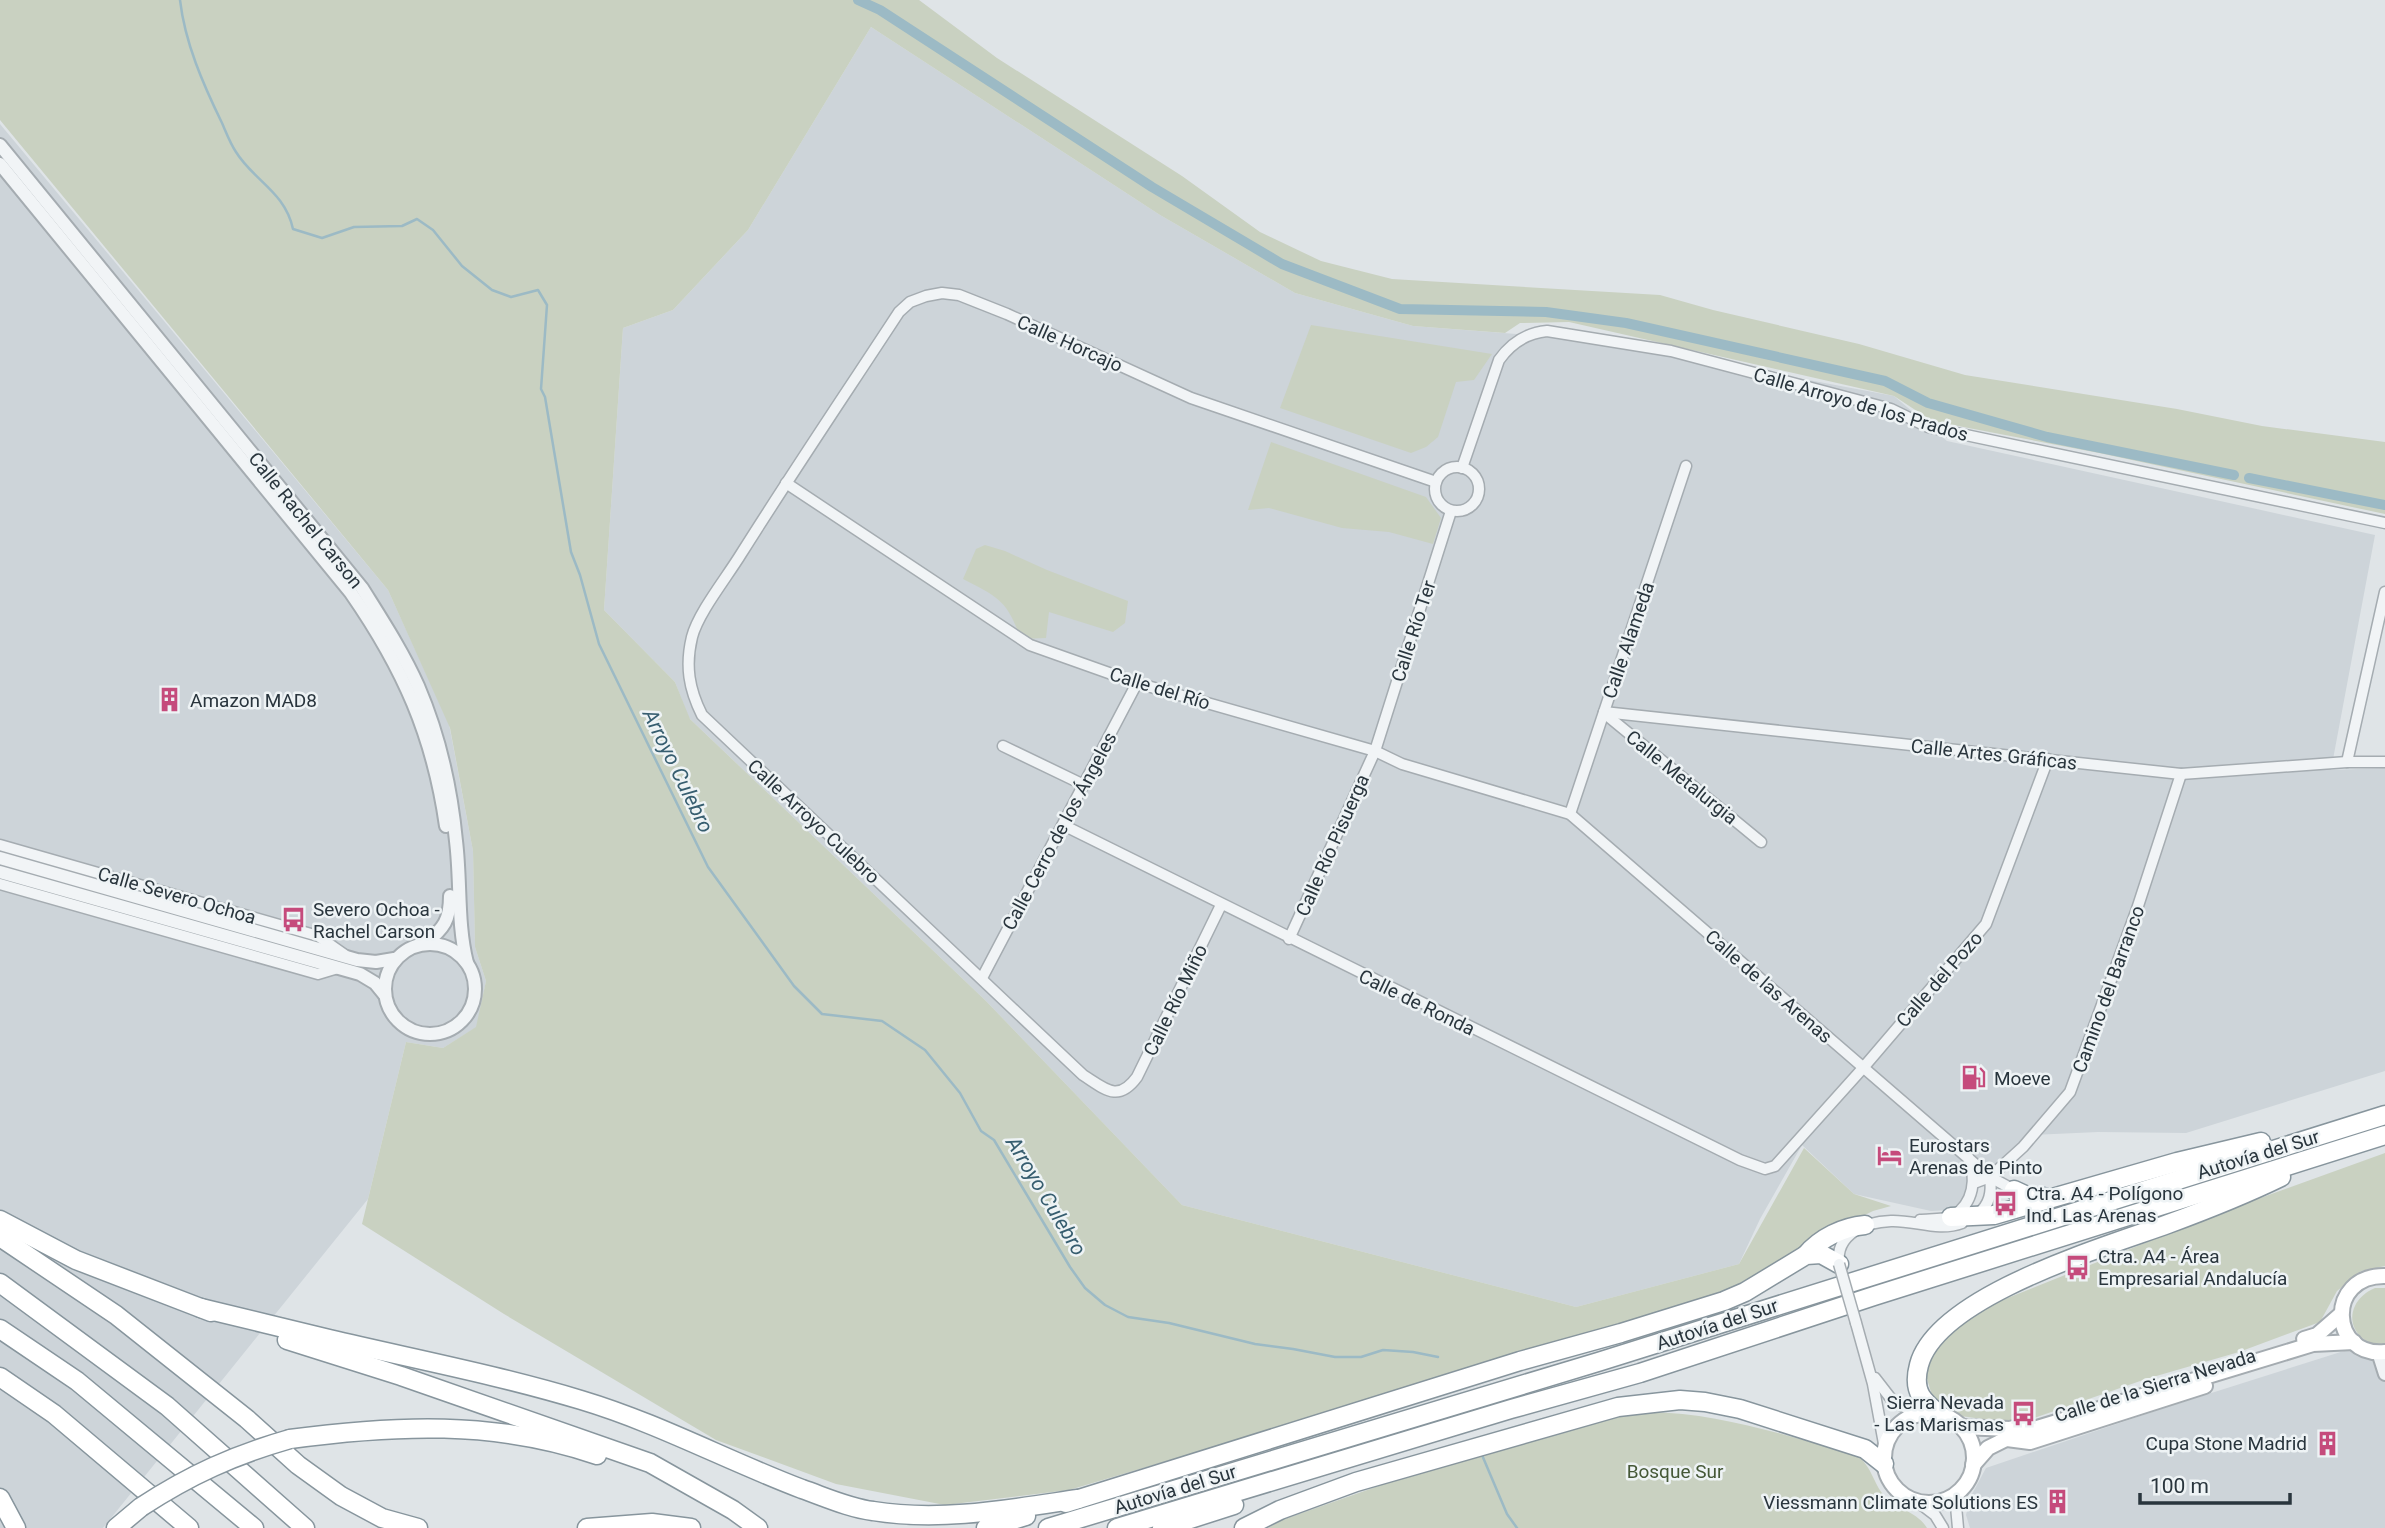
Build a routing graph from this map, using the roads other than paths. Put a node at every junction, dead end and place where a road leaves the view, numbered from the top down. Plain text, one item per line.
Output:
1 (0, 145) edge
2 (0, 164) edge
3 (1686, 466) dead end
4 (1462, 468) junction
5 (1436, 482) junction
6 (786, 483) junction
7 (1451, 510) junction
8 (2385, 523) edge
9 (2385, 592) edge
10 (1137, 683) junction
11 (1604, 712) junction
12 (1003, 746) dead end
13 (1375, 751) junction
14 (2049, 759) junction
15 (2347, 762) junction
16 (2385, 762) edge
17 (2181, 774) junction
18 (1084, 785) junction
19 (1570, 814) junction
20 (1063, 825) junction
21 (1761, 842) dead end
22 (0, 845) edge
23 (0, 858) edge
24 (0, 872) edge
25 (0, 884) edge
26 (1221, 905) junction
27 (1289, 939) junction
28 (426, 943) junction
29 (348, 957) junction
30 (394, 959) junction
31 (467, 963) junction
32 (338, 968) junction
33 (982, 978) junction
34 (384, 994) junction
35 (1863, 1068) junction
36 (1124, 1091) joint
37 (2385, 1115) edge
38 (2327, 1133) junction
39 (2385, 1135) edge
40 (2330, 1152) junction
41 (1968, 1156) junction
42 (1775, 1166) joint
43 (1990, 1177) junction
44 (1973, 1183) junction
45 (2014, 1190) joint
46 (2054, 1197) junction
47 (1951, 1217) junction
48 (1974, 1218) junction
49 (0, 1220) edge
50 (1905, 1222) junction
51 (1866, 1225) junction
52 (0, 1237) edge
53 (1806, 1255) junction
54 (1839, 1264) junction
55 (2385, 1276) edge
56 (0, 1283) edge
57 (201, 1308) junction
58 (1752, 1313) junction
59 (2340, 1315) junction
60 (0, 1329) edge
61 (2354, 1342) junction
62 (2382, 1352) edge
63 (1868, 1365) junction
64 (1494, 1370) junction
65 (2385, 1374) edge
66 (0, 1377) edge
67 (1511, 1409) junction
68 (1918, 1415) junction
69 (1940, 1415) junction
70 (1961, 1427) junction
71 (1885, 1456) junction
72 (1973, 1465) junction
73 (1959, 1492) junction
74 (0, 1498) edge
75 (1078, 1500) junction
76 (1917, 1502) junction
77 (733, 1510) junction
78 (16, 1528) edge
79 (116, 1528) edge
80 (190, 1528) edge
81 (254, 1528) edge
82 (305, 1528) edge
83 (418, 1528) edge
84 (587, 1528) edge
85 (691, 1528) edge
86 (758, 1528) edge
87 (986, 1528) edge
88 (1048, 1528) edge
89 (1117, 1528) edge
90 (1162, 1528) edge
91 (1244, 1528) edge
92 (1943, 1528) edge
93 (1958, 1528) edge

1 - 31 street, Calle Rachel Carson
2 - 28 street, Calle Rachel Carson
3 - 11 street, Calle Alameda
4 - 5 street
4 - 7 street
4 - 8 street, Calle Arroyo de los Prados
5 - 6 street, Calle Horcajo
5 - 7 street
6 - 10 street, Calle del Río
6 - 33 street, Calle Arroyo Culebro
7 - 13 street, Calle Río Ter
9 - 15 street
10 - 13 street, Calle del Río
10 - 18 street, Calle Cerro de los Ángeles
11 - 14 street, Calle Artes Gráficas
11 - 19 street, Calle Alameda
11 - 21 street, Calle Metalurgia
12 - 18 street
13 - 19 street, Calle del Río
13 - 27 street, Calle Río Pisuerga
14 - 17 street, Calle Artes Gráficas
14 - 35 street, Calle del Pozo
15 - 16 street, Calle Artes Gráficas
15 - 17 street, Calle Artes Gráficas
17 - 43 street, Camino del Barranco
18 - 20 street, Calle Cerro de los Ángeles
19 - 35 street, Calle de las Arenas
20 - 26 street, Calle de Ronda
20 - 33 street, Calle Cerro de los Ángeles
22 - 29 street, Calle Severo Ochoa
23 - 29 street, Calle Severo Ochoa
24 - 32 street, Calle Severo Ochoa
25 - 32 street, Calle Severo Ochoa
26 - 27 street, Calle de Ronda
26 - 36 street, Calle Río Miño
27 - 42 street, Calle de Ronda
28 - 30 street
28 - 31 street
29 - 30 street, Calle Severo Ochoa
30 - 34 street
31 - 34 street
32 - 34 street, Calle Severo Ochoa
33 - 36 street, Calle Arroyo Culebro
35 - 41 street, Calle de las Arenas
35 - 42 street, Calle del Pozo
37 - 38 highway, Autovía del Sur
38 - 46 highway
38 - 58 highway, Autovía del Sur
39 - 40 highway, Autovía del Sur
40 - 67 highway, Autovía del Sur
40 - 69 highway
41 - 43 street, Calle de las Arenas
41 - 44 street
43 - 44 street
43 - 45 street, Calle de las Arenas
43 - 48 street
44 - 47 street
45 - 46 highway
46 - 48 highway
47 - 48 highway
47 - 50 street
48 - 50 street
49 - 57 highway
50 - 51 street
51 - 53 highway
51 - 54 street
52 - 83 highway
53 - 54 highway
53 - 64 highway
54 - 63 street, bridge
55 - 59 main road
56 - 82 highway
57 - 75 highway
57 - 77 highway
58 - 64 highway
58 - 88 highway, Autovía del Sur
59 - 61 main road
59 - 70 main road, Calle de la Sierra Nevada
60 - 81 highway
61 - 62 main road
61 - 72 main road
62 - 65 street
63 - 68 street
63 - 71 street
64 - 75 highway
66 - 80 highway
67 - 89 highway, Autovía del Sur
67 - 90 highway
68 - 69 main road
68 - 71 main road
69 - 70 main road
70 - 72 main road
71 - 76 main road
71 - 91 highway
72 - 73 main road
73 - 76 main road
73 - 93 street
74 - 78 highway
75 - 87 highway
76 - 92 street
77 - 79 highway, bridge
77 - 86 highway
84 - 85 highway

